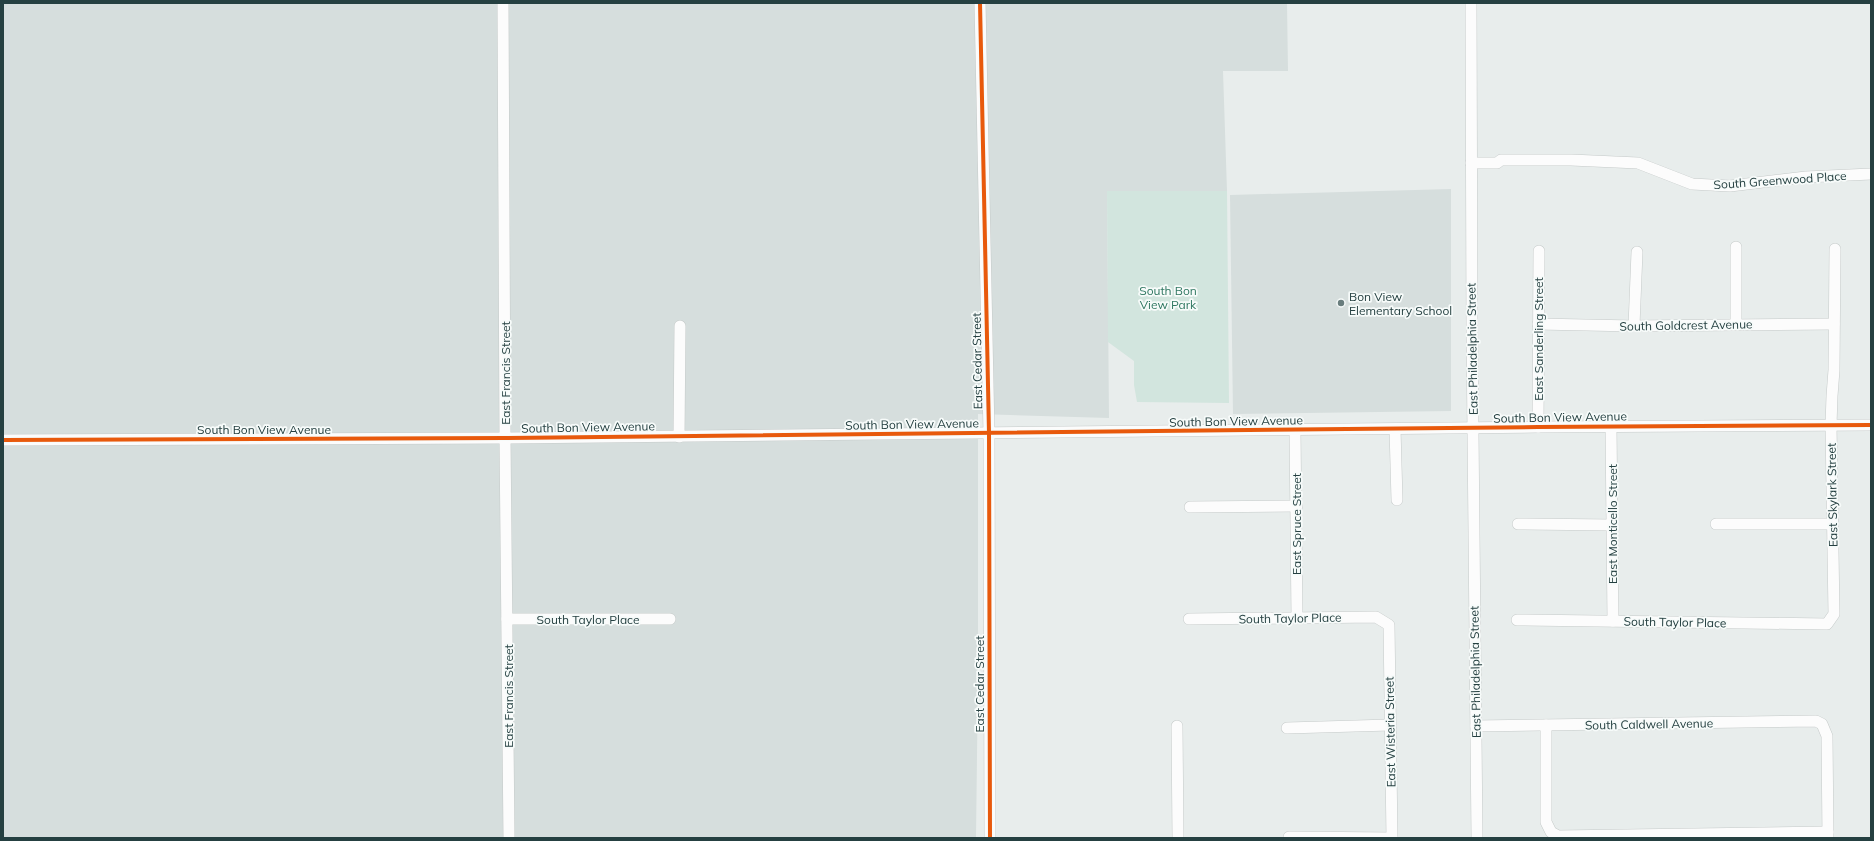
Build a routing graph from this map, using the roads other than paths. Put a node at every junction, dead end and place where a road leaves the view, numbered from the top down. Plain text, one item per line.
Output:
1 (503, 3) edge
2 (980, 3) edge
3 (1471, 3) edge
4 (1471, 159) junction
5 (1871, 174) edge
6 (1736, 247) dead end
7 (1835, 249) dead end
8 (1540, 251) dead end
9 (1637, 252) dead end
10 (1538, 324) junction
11 (1736, 324) junction
12 (1834, 324) junction
13 (680, 326) dead end
14 (1634, 326) junction
15 (1831, 425) junction
16 (1870, 425) dead end
17 (1611, 426) junction
18 (1538, 427) junction
19 (1473, 428) junction
20 (1395, 429) junction
21 (1295, 430) junction
22 (989, 433) junction
23 (679, 437) junction
24 (505, 438) junction
25 (3, 440) edge
26 (1396, 500) dead end
27 (1297, 506) junction
28 (1190, 507) dead end
29 (1518, 524) dead end
30 (1716, 524) dead end
31 (1832, 524) junction
32 (1612, 525) junction
33 (1297, 618) junction
34 (507, 619) junction
35 (670, 619) dead end
36 (1189, 619) dead end
37 (1517, 620) dead end
38 (1831, 620) joint
39 (1613, 621) junction
40 (1388, 625) joint
41 (1390, 725) junction
42 (1546, 725) junction
43 (1177, 726) dead end
44 (1476, 726) junction
45 (1287, 728) dead end
46 (1828, 835) edge
47 (1288, 837) dead end
48 (509, 838) edge
49 (990, 838) edge
50 (1178, 838) edge
51 (1392, 838) edge
52 (1477, 838) edge

1 - 24 street, East Francis Street
2 - 22 street, East Cedar Street
3 - 4 street, East Philadelphia Street
4 - 5 street, South Greenwood Place
4 - 19 street, East Philadelphia Street
6 - 11 street
7 - 12 street, East Skylark Street
8 - 10 street, East Sanderling Street
9 - 14 street
10 - 14 street, South Goldcrest Avenue
10 - 18 street, East Sanderling Street
11 - 12 street, South Goldcrest Avenue
11 - 14 street, South Goldcrest Avenue
12 - 15 street, East Skylark Street
13 - 23 street
15 - 16 street, South Bon View Avenue
15 - 17 street, South Bon View Avenue
15 - 31 street, East Skylark Street
17 - 18 street, South Bon View Avenue
17 - 32 street, East Monticello Street
18 - 19 street, South Bon View Avenue
19 - 20 street, South Bon View Avenue
19 - 44 street, East Philadelphia Street
20 - 21 street, South Bon View Avenue
20 - 26 street
21 - 22 street, South Bon View Avenue
21 - 27 street, East Spruce Street
22 - 23 street, South Bon View Avenue
22 - 49 street, East Cedar Street
23 - 24 street, South Bon View Avenue
24 - 25 street, South Bon View Avenue
24 - 34 street, East Francis Street
27 - 28 street
27 - 33 street, East Spruce Street
29 - 32 street
30 - 31 street
31 - 38 street, East Skylark Street
32 - 39 street, East Monticello Street
33 - 36 street, South Taylor Place
33 - 40 street, South Taylor Place
34 - 35 street, South Taylor Place
34 - 48 street, East Francis Street
37 - 39 street, South Taylor Place
38 - 39 street, South Taylor Place
40 - 41 street, East Wisteria Street
41 - 45 street
41 - 51 street, East Wisteria Street
42 - 44 street, South Caldwell Avenue
42 - 46 street
42 - 46 street, South Caldwell Avenue
43 - 50 street
44 - 52 street, East Philadelphia Street
47 - 51 street

